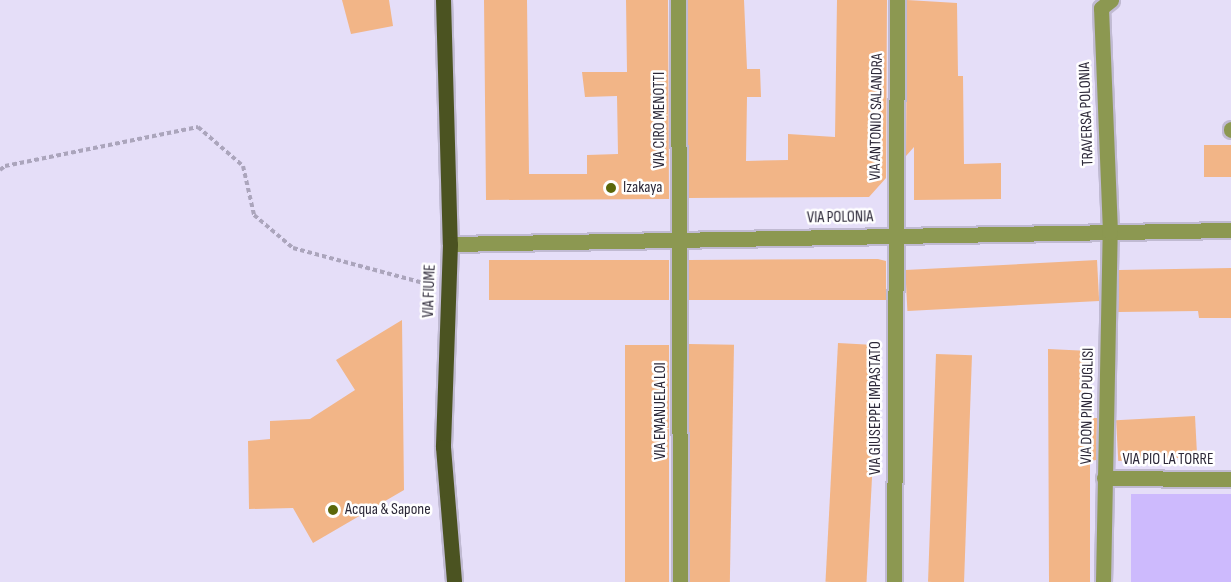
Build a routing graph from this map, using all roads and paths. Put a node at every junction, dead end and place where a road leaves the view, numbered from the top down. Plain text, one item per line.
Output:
1 (443, 0) edge
2 (678, 0) edge
3 (897, 0) edge
4 (1111, 0) edge
5 (0, 171) edge
6 (1231, 230) edge
7 (1110, 232) junction
8 (893, 234) junction
9 (678, 240) junction
10 (450, 244) junction
11 (448, 290) junction
12 (1104, 478) junction
13 (1231, 479) edge
14 (454, 582) edge
15 (680, 582) edge
16 (894, 582) edge
17 (1103, 582) edge

1 - 10 main road, VIA FIUME
2 - 9 street, VIA CIRO MENOTTI
3 - 8 street, VIA ANTONIO SALANDRA
4 - 7 street, TRAVERSA POLONIA
5 - 11 path
6 - 7 street, VIA POLONIA
7 - 8 street, VIA POLONIA
7 - 12 street, VIA DON PINO PUGLISI
8 - 9 street, VIA POLONIA
8 - 16 street, VIA GIUSEPPE IMPASTATO
9 - 10 street, VIA POLONIA
9 - 15 street, VIA EMANUELA LOI
10 - 11 main road, VIA FIUME
11 - 14 main road, VIA FIUME
12 - 13 street, VIA PIO LA TORRE
12 - 17 street, VIA DON PINO PUGLISI

